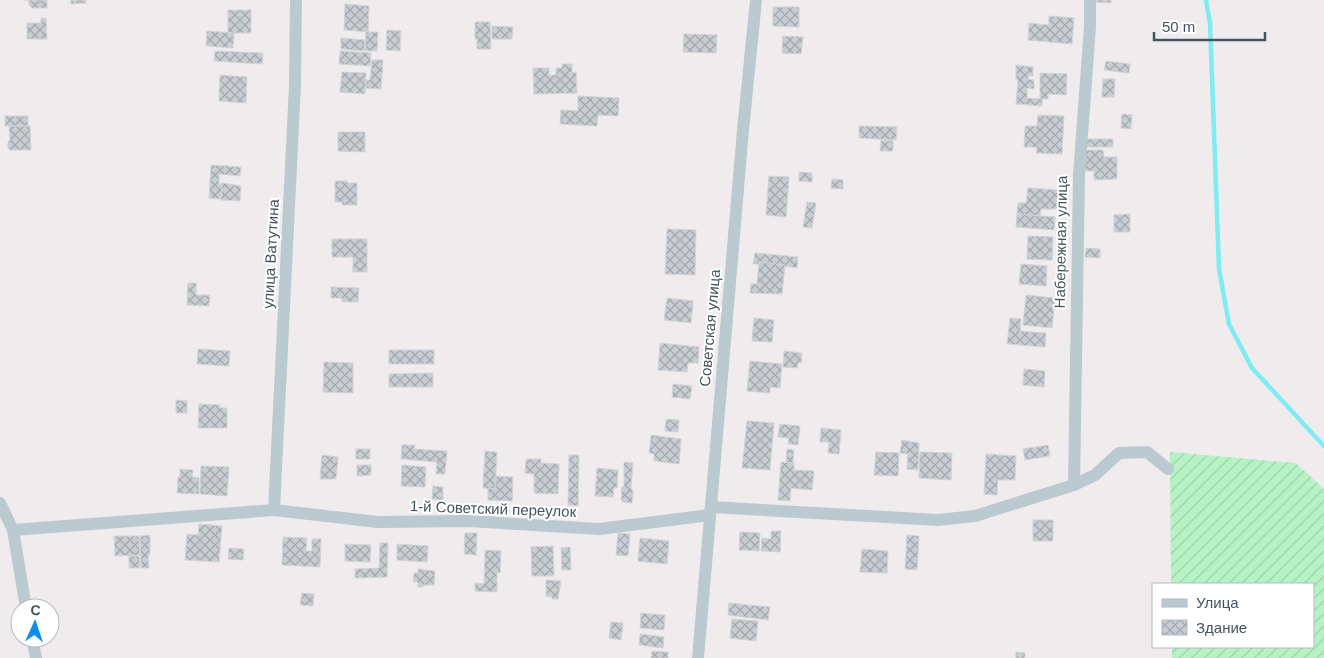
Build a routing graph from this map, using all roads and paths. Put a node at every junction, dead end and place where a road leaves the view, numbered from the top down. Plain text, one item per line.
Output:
1 (296, 0) edge
2 (756, 0) edge
3 (1090, 0) edge
4 (1168, 469) dead end
5 (1074, 486) junction
6 (0, 503) edge
7 (274, 510) junction
8 (711, 511) junction
9 (13, 530) junction
10 (24, 598) edge
11 (698, 658) edge

1 - 7 street, улица Ватутина
2 - 8 street, Советская улица
3 - 5 street, Набережная улица
4 - 5 street, 1-й Советский переулок
5 - 8 street, 1-й Советский переулок
6 - 9 street
7 - 8 street, 1-й Советский переулок
7 - 9 street, 1-й Советский переулок
8 - 11 street, Советская улица
9 - 10 street

